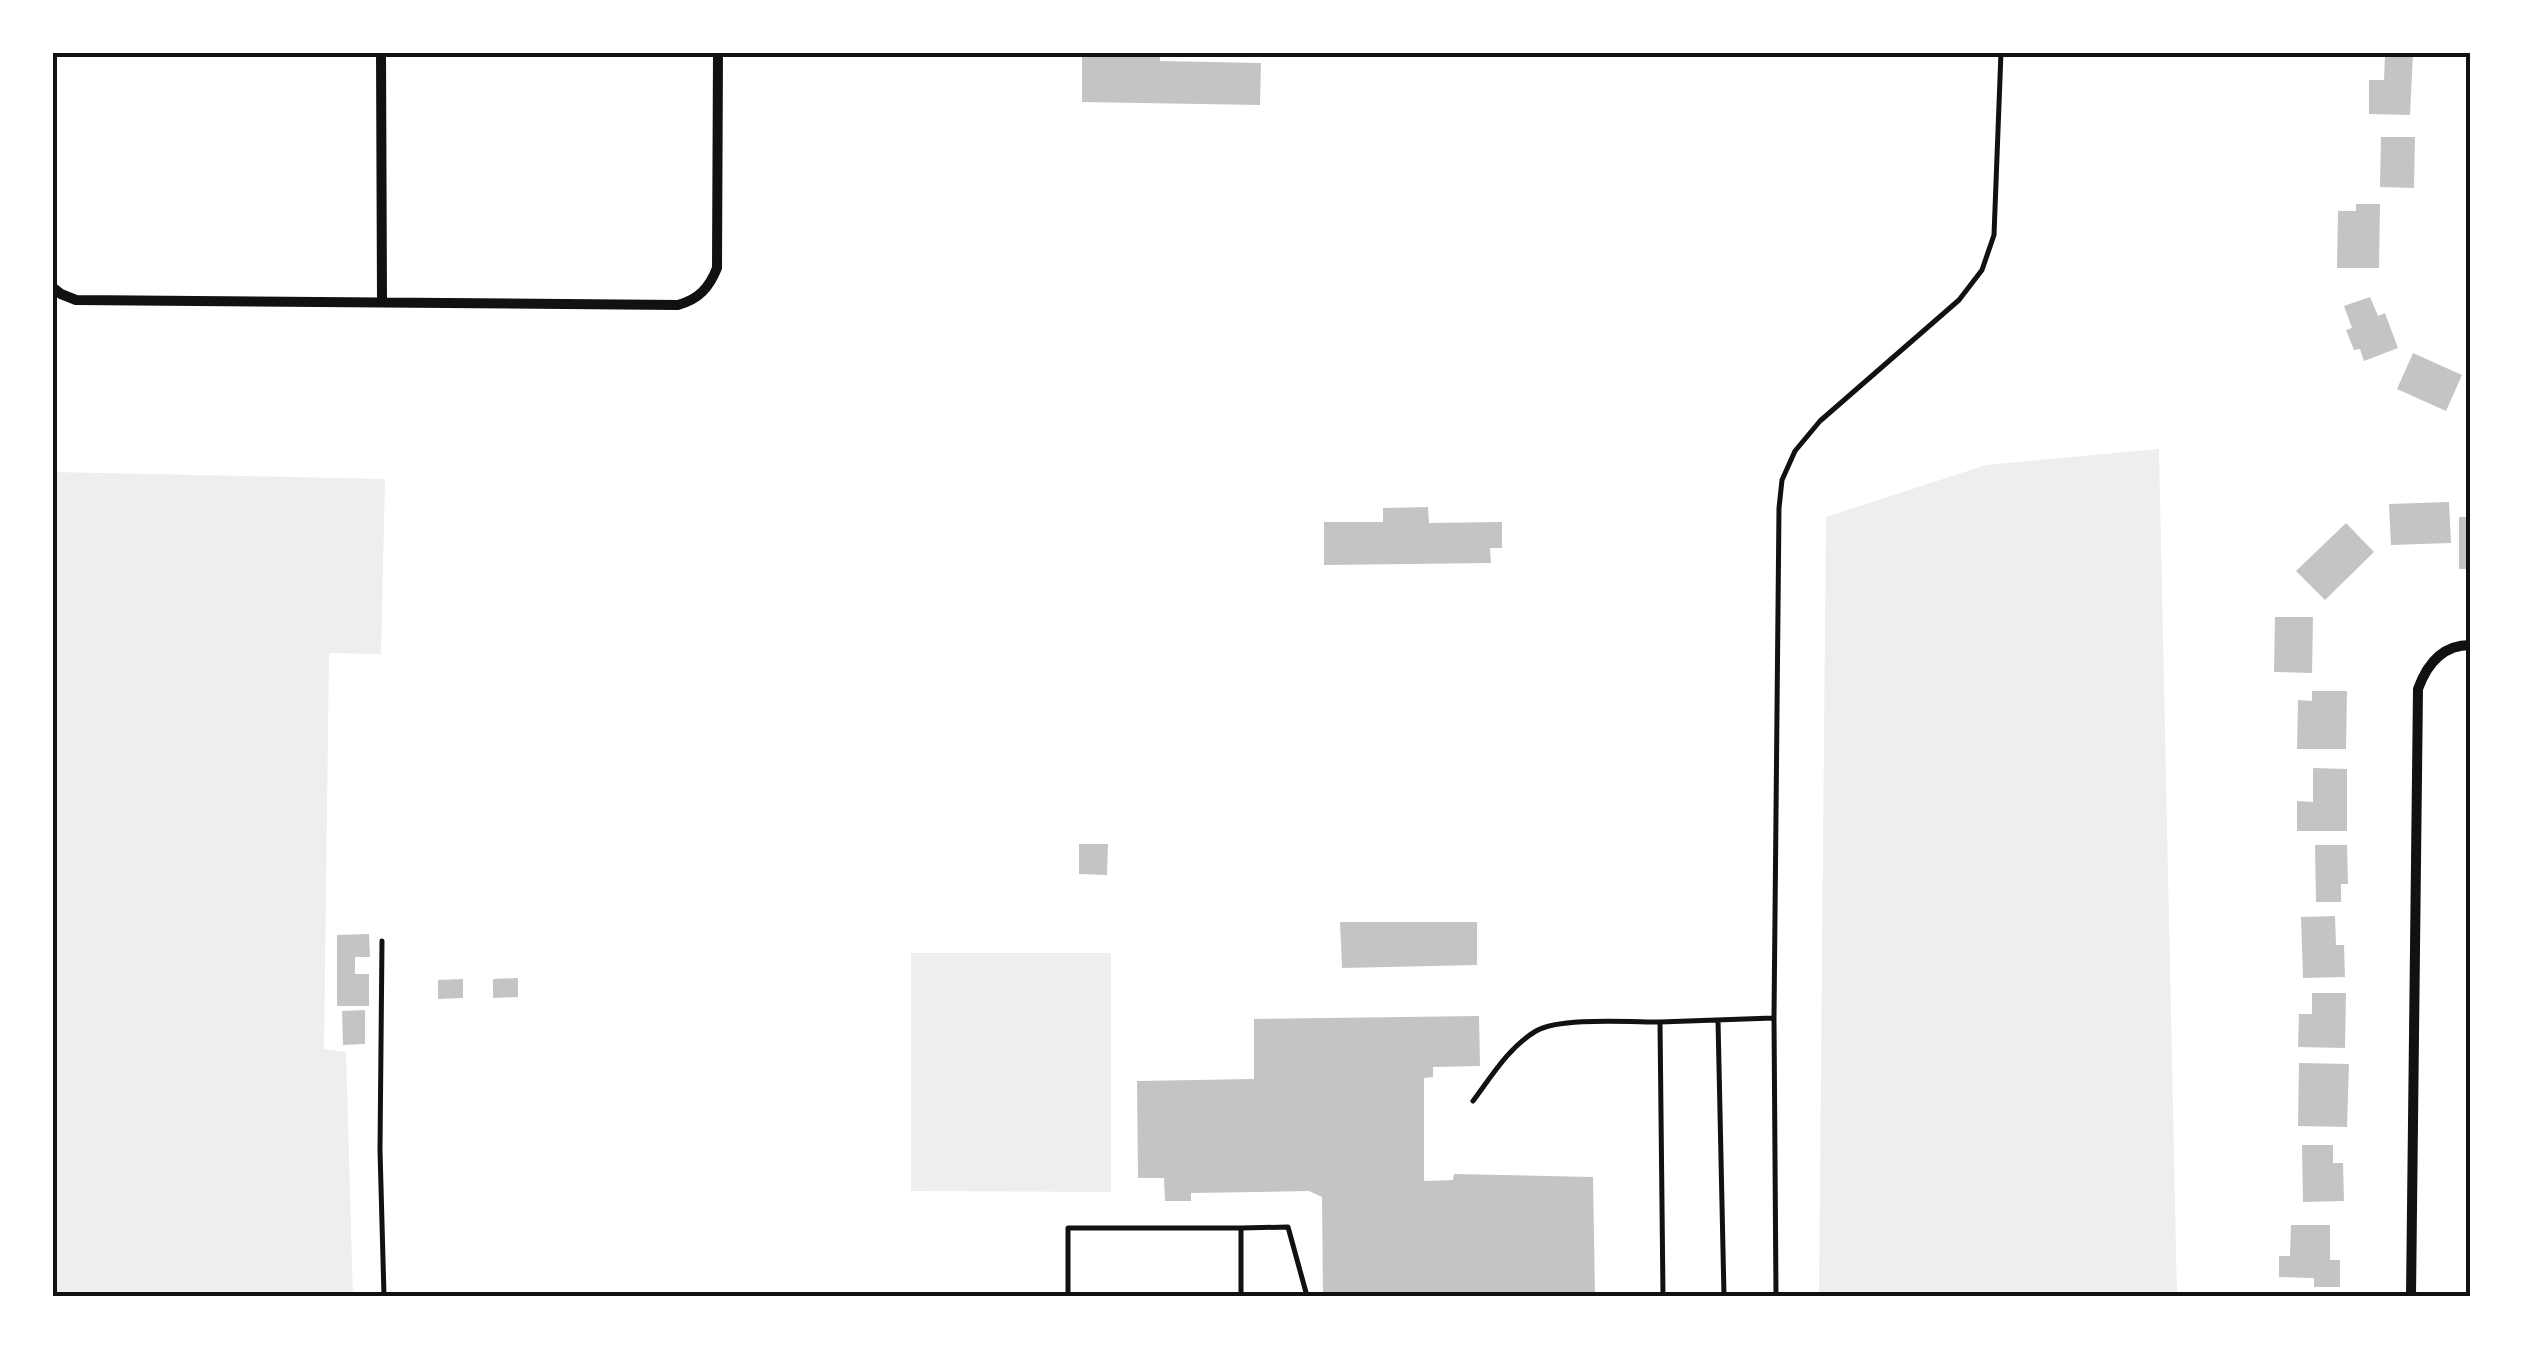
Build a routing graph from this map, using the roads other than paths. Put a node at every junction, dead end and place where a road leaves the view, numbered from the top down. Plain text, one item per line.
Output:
1 (381, 52) edge
2 (718, 52) edge
3 (2001, 52) edge
4 (52, 287) edge
5 (382, 302) junction
6 (2470, 645) edge
7 (382, 941) dead end
8 (1774, 1018) junction
9 (1718, 1020) junction
10 (1660, 1022) junction
11 (1473, 1101) dead end
12 (1240, 1228) junction
13 (384, 1296) edge
14 (1068, 1296) edge
15 (1241, 1296) edge
16 (1306, 1296) edge
17 (1663, 1296) edge
18 (1724, 1296) edge
19 (1776, 1296) edge
20 (2411, 1296) edge

1 - 5 street
2 - 5 street
3 - 8 lane
4 - 5 street
6 - 20 street
7 - 13 lane
8 - 9 lane
8 - 19 lane
9 - 10 lane
9 - 18 lane
10 - 11 lane
10 - 17 lane
12 - 14 lane
12 - 15 lane
12 - 16 lane

